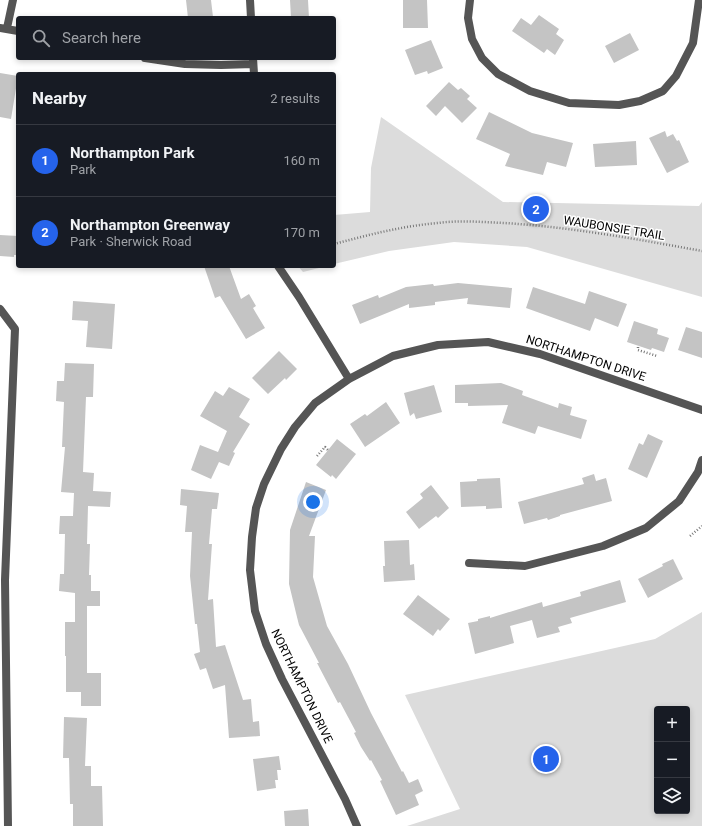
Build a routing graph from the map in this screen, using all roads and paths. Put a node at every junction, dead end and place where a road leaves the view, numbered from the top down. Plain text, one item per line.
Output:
1 (13, 0) edge
2 (250, 0) edge
3 (470, 0) edge
4 (699, 0) edge
5 (251, 16) edge
6 (3, 28) edge
7 (16, 31) edge
8 (159, 60) edge
9 (253, 61) edge
10 (254, 72) edge
11 (336, 243) edge
12 (702, 251) edge
13 (279, 268) edge
14 (0, 309) edge
15 (638, 347) dead end
16 (657, 356) dead end
17 (349, 379) junction
18 (702, 410) edge
19 (328, 450) dead end
20 (317, 456) dead end
21 (702, 460) edge
22 (702, 526) edge
23 (690, 536) dead end
24 (469, 563) dead end
25 (8, 826) edge
26 (357, 826) edge

1 - 6 street
2 - 5 street
3 - 4 street
6 - 7 street
8 - 9 street
9 - 10 street
11 - 12 path, WAUBONSIE TRAIL
13 - 17 street
14 - 25 street
15 - 16 path
17 - 18 street, NORTHAMPTON DRIVE
17 - 26 street, NORTHAMPTON DRIVE
19 - 20 path
21 - 24 street
22 - 23 path

